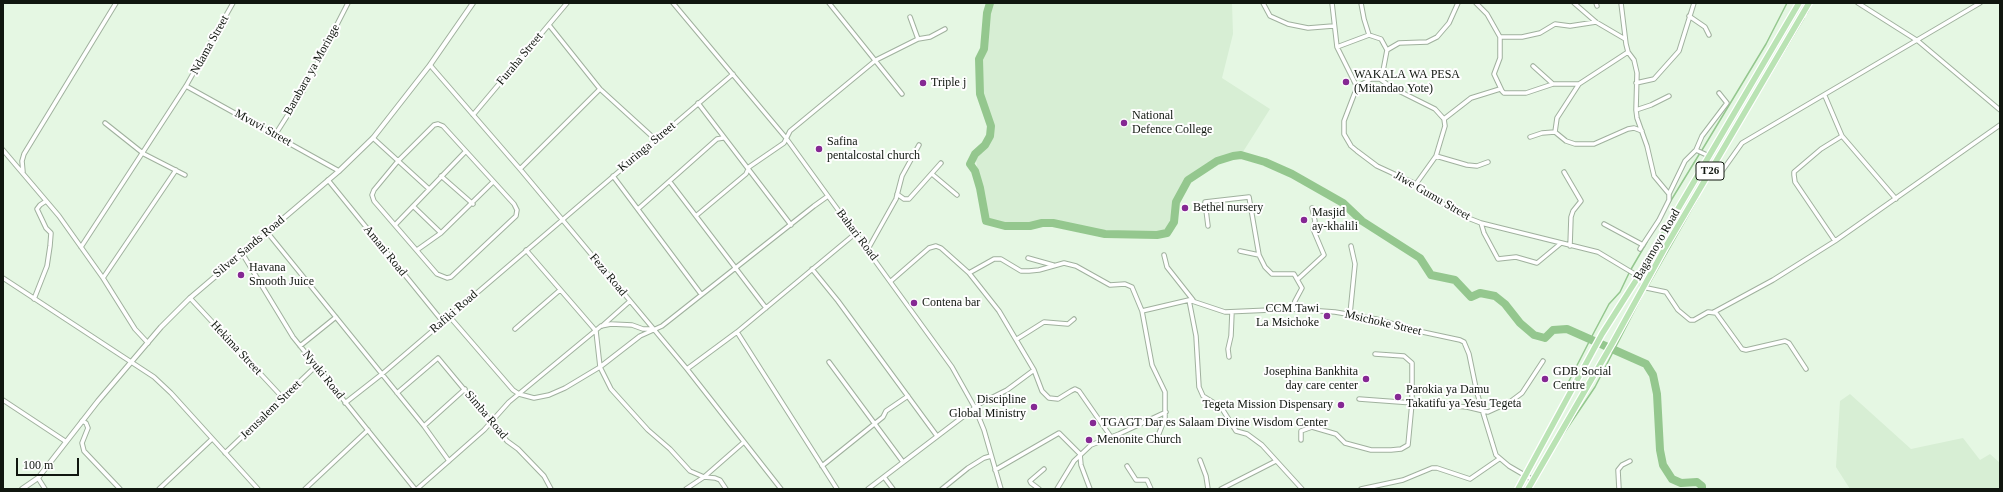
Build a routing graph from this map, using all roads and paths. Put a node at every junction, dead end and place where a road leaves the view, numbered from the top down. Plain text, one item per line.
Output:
1 (116, 3) edge
2 (233, 3) edge
3 (348, 3) edge
4 (473, 3) edge
5 (567, 3) edge
6 (673, 3) edge
7 (829, 3) edge
8 (1263, 3) edge
9 (1332, 3) edge
10 (1361, 3) edge
11 (1458, 3) edge
12 (1476, 3) edge
13 (1574, 3) edge
14 (1621, 3) edge
15 (1694, 3) edge
16 (1799, 3) edge
17 (1809, 3) edge
18 (1858, 3) edge
19 (1980, 3) edge
20 (1689, 16) junction
21 (910, 17) dead end
22 (1596, 22) junction
23 (549, 25) junction
24 (1333, 26) junction
25 (945, 29) dead end
26 (1369, 35) junction
27 (1709, 35) dead end
28 (1500, 37) junction
29 (918, 39) junction
30 (1625, 39) junction
31 (1918, 41) junction
32 (1337, 47) junction
33 (1387, 50) junction
34 (1628, 52) junction
35 (876, 60) junction
36 (430, 65) junction
37 (1533, 66) dead end
38 (733, 74) junction
39 (1380, 79) junction
40 (1636, 83) junction
41 (1553, 84) junction
42 (1579, 84) junction
43 (186, 86) junction
44 (1357, 87) junction
45 (600, 89) junction
46 (1500, 89) junction
47 (1719, 93) dead end
48 (902, 94) dead end
49 (1669, 96) dead end
50 (1825, 96) junction
51 (698, 103) junction
52 (1636, 110) junction
53 (2000, 110) edge
54 (473, 115) junction
55 (1444, 119) junction
56 (105, 123) dead end
57 (2000, 125) edge
58 (1642, 131) junction
59 (1555, 132) junction
60 (275, 135) junction
61 (1842, 136) junction
62 (1530, 137) dead end
63 (373, 138) junction
64 (723, 138) junction
65 (786, 138) junction
66 (656, 140) junction
67 (919, 144) dead end
68 (3, 150) edge
69 (1696, 150) junction
70 (465, 152) junction
71 (144, 154) junction
72 (1436, 156) junction
73 (1709, 156) junction
74 (398, 161) junction
75 (1488, 162) dead end
76 (941, 163) dead end
77 (520, 168) junction
78 (176, 170) junction
79 (747, 170) junction
80 (339, 171) junction
81 (1564, 172) dead end
82 (24, 174) junction
83 (932, 174) junction
84 (1709, 174) junction
85 (185, 175) dead end
86 (441, 176) junction
87 (613, 176) junction
88 (328, 180) junction
89 (493, 182) junction
90 (670, 182) junction
91 (1416, 184) junction
92 (428, 189) junction
93 (897, 194) junction
94 (957, 194) dead end
95 (1669, 194) junction
96 (828, 196) junction
97 (1896, 199) junction
98 (46, 201) junction
99 (472, 204) junction
100 (413, 206) junction
101 (1312, 208) dead end
102 (638, 209) junction
103 (697, 215) junction
104 (562, 220) junction
105 (1481, 224) junction
106 (1604, 224) dead end
107 (395, 225) junction
108 (791, 225) junction
109 (1208, 226) dead end
110 (267, 232) junction
111 (441, 233) junction
112 (856, 233) junction
113 (1835, 241) junction
114 (1560, 244) junction
115 (1643, 245) junction
116 (1351, 246) dead end
117 (1570, 246) junction
118 (81, 247) junction
119 (868, 249) junction
120 (1640, 249) dead end
121 (417, 250) junction
122 (526, 250) junction
123 (1240, 251) dead end
124 (242, 253) junction
125 (1164, 255) dead end
126 (1259, 255) junction
127 (1028, 258) dead end
128 (1054, 265) junction
129 (735, 268) junction
130 (812, 269) junction
131 (969, 273) junction
132 (1638, 276) junction
133 (3, 278) edge
134 (103, 278) junction
135 (1298, 279) junction
136 (891, 281) junction
137 (1642, 287) junction
138 (560, 290) junction
139 (701, 294) junction
140 (34, 298) junction
141 (190, 298) junction
142 (1191, 300) junction
143 (630, 301) junction
144 (766, 308) junction
145 (1293, 310) junction
146 (1142, 311) junction
147 (1232, 312) junction
148 (1714, 312) junction
149 (1350, 314) junction
150 (449, 316) junction
151 (336, 317) junction
152 (1074, 319) dead end
153 (443, 322) junction
154 (601, 326) junction
155 (515, 329) dead end
156 (654, 329) junction
157 (596, 331) junction
158 (737, 332) junction
159 (1017, 339) junction
160 (148, 344) junction
161 (300, 346) junction
162 (1375, 354) dead end
163 (1229, 357) dead end
164 (1543, 361) dead end
165 (131, 362) junction
166 (829, 362) dead end
167 (316, 366) junction
168 (600, 366) junction
169 (687, 369) junction
170 (1034, 370) junction
171 (1806, 370) dead end
172 (382, 374) junction
173 (465, 389) junction
174 (397, 393) junction
175 (519, 394) junction
176 (908, 396) junction
177 (283, 398) junction
178 (1359, 399) dead end
179 (3, 400) edge
180 (345, 403) junction
181 (1412, 403) junction
182 (975, 408) junction
183 (1166, 412) junction
184 (1484, 412) junction
185 (491, 420) junction
186 (82, 421) junction
187 (875, 424) junction
188 (424, 426) junction
189 (368, 430) junction
190 (937, 436) junction
191 (1158, 436) dead end
192 (1111, 437) junction
193 (212, 439) junction
194 (1301, 440) dead end
195 (65, 441) junction
196 (744, 442) junction
197 (225, 453) junction
198 (1080, 454) junction
199 (991, 456) junction
200 (1499, 459) junction
201 (1200, 460) dead end
202 (449, 461) junction
203 (1276, 461) junction
204 (1630, 461) dead end
205 (903, 462) junction
206 (822, 466) junction
207 (1127, 466) dead end
208 (1044, 469) dead end
209 (996, 470) junction
210 (1525, 476) junction
211 (704, 477) junction
212 (884, 477) junction
213 (38, 478) junction
214 (1533, 480) junction
215 (22, 489) edge
216 (45, 489) edge
217 (120, 489) edge
218 (159, 489) edge
219 (258, 489) edge
220 (305, 489) edge
221 (416, 489) edge
222 (551, 489) edge
223 (686, 489) edge
224 (726, 489) edge
225 (781, 489) edge
226 (837, 489) edge
227 (868, 489) edge
228 (893, 489) edge
229 (942, 489) edge
230 (1001, 489) edge
231 (1039, 489) edge
232 (1057, 489) edge
233 (1090, 489) edge
234 (1151, 489) edge
235 (1208, 489) edge
236 (1221, 489) edge
237 (1302, 489) edge
238 (1361, 489) edge
239 (1518, 489) edge
240 (1528, 489) edge
241 (1619, 489) edge

1 - 82 street
2 - 43 street, Ndama Street
3 - 60 street, Barabara ya Moringe
4 - 36 street, Silver Sands Road
5 - 23 street, Furaha Street
6 - 38 street, Bahari Road
7 - 35 street
8 - 24 street
9 - 24 street
10 - 26 street
11 - 33 street
12 - 28 street
13 - 22 street
14 - 30 street
15 - 20 street
16 - 73 highway, Bagamoyo Road / T26
17 - 84 highway, Bagamoyo Road / T26
18 - 31 street
19 - 31 street
20 - 27 street
20 - 40 street
21 - 29 street
22 - 28 street
22 - 30 street
23 - 45 street
23 - 54 street, Furaha Street
24 - 32 street
25 - 29 street
26 - 32 street
26 - 33 street
28 - 46 street
29 - 35 street
30 - 34 street
31 - 50 street
31 - 53 street
32 - 44 street
33 - 39 street
34 - 40 street
34 - 42 street
35 - 48 street
35 - 65 street
36 - 54 street, Feza Road
36 - 63 street, Silver Sands Road
37 - 41 street
38 - 51 street, Kuringa Street
38 - 65 street, Bahari Road
39 - 44 street
39 - 55 street
40 - 52 street
41 - 42 street
41 - 46 street
42 - 59 street
43 - 60 street, Mvuvi Street
43 - 71 street, Ndama Street
44 - 91 street, Jiwe Gumu Street
45 - 66 street
45 - 77 street
46 - 55 street
47 - 69 street
49 - 52 street
50 - 61 street
50 - 84 street
51 - 64 street
51 - 66 street, Kuringa Street
52 - 58 street
54 - 77 street, Feza Road
55 - 72 street
56 - 71 street
57 - 97 street
58 - 59 street
58 - 95 street
59 - 62 street
60 - 80 street, Mvuvi Street
61 - 97 street
61 - 113 street
63 - 74 street
63 - 80 street, Silver Sands Road
64 - 79 street
64 - 90 street
65 - 79 street
65 - 96 street, Bahari Road
66 - 87 street, Kuringa Street
67 - 93 street
68 - 82 street
69 - 73 street
69 - 95 street
70 - 74 street
70 - 86 street
70 - 89 street
71 - 78 street
71 - 118 street, Ndama Street
72 - 75 street
72 - 91 street
73 - 132 highway, Bagamoyo Road / T26
74 - 92 street
74 - 107 street
76 - 83 street
77 - 104 street, Feza Road
78 - 85 street
78 - 134 street
79 - 103 street
79 - 108 street
80 - 88 street, Silver Sands Road
81 - 117 street
82 - 98 street
83 - 93 street
83 - 94 street
84 - 137 highway, Bagamoyo Road / T26
86 - 92 street
86 - 99 street
87 - 102 street
87 - 104 street, Kuringa Street
88 - 110 street, Silver Sands Road
88 - 153 street, Amani Road
89 - 99 street
89 - 121 street
90 - 102 street
90 - 103 street
91 - 105 street, Jiwe Gumu Street
92 - 100 street
93 - 119 street
95 - 115 street
96 - 108 street
96 - 112 street, Bahari Road
97 - 113 street
98 - 118 street
98 - 140 street
99 - 111 street
100 - 107 street
100 - 111 street
101 - 135 street
102 - 139 street
103 - 129 street
104 - 122 street, Rafiki Road
104 - 143 street, Feza Road
105 - 114 street, Jiwe Gumu Street
105 - 114 street
106 - 115 street
107 - 121 street
108 - 129 street
109 - 126 street
110 - 124 street, Silver Sands Road
110 - 151 street
111 - 121 street
112 - 119 street, Bahari Road
112 - 130 street
113 - 148 street
114 - 117 street, Jiwe Gumu Street
115 - 120 street
116 - 149 street
117 - 132 street, Jiwe Gumu Street
118 - 134 street
119 - 136 street, Bahari Road
122 - 138 street
122 - 150 street, Rafiki Road
123 - 126 street
124 - 141 street, Silver Sands Road
124 - 161 street, Nyuki Road
125 - 142 street
126 - 135 street
127 - 128 street
128 - 131 street
128 - 146 street
129 - 139 street
129 - 144 street
130 - 144 street
130 - 176 street
131 - 136 street
131 - 159 street
132 - 210 highway, Bagamoyo Road / T26
133 - 140 street
134 - 160 street
135 - 145 street
136 - 182 street, Bahari Road
137 - 148 street
137 - 214 highway, Bagamoyo Road / T26
138 - 155 street
138 - 157 street
139 - 156 street
140 - 165 street
141 - 160 street, Silver Sands Road
141 - 177 street, Hekima Street
142 - 146 street
142 - 147 street, Msichoke Street
142 - 203 street
143 - 154 street
143 - 156 street, Feza Road
144 - 158 street
145 - 147 street, Msichoke Street
145 - 149 street, Msichoke Street
146 - 183 street
147 - 163 street
148 - 171 street
149 - 184 street, Msichoke Street
150 - 153 street, Rafiki Road
150 - 175 street
151 - 161 street
151 - 172 street
152 - 159 street
153 - 172 street, Rafiki Road
154 - 156 street
154 - 157 street
156 - 168 street
156 - 169 street, Feza Road
157 - 168 street
157 - 175 street
158 - 169 street
158 - 206 street
159 - 170 street
160 - 165 street, Silver Sands Road
161 - 167 street, Nyuki Road
162 - 181 street
164 - 184 street
165 - 186 street, Silver Sands Road
165 - 193 street
166 - 187 street
167 - 177 street, Jerusalem Street
167 - 180 street, Nyuki Road
168 - 175 street
168 - 211 street
169 - 196 street, Feza Road
170 - 182 street
170 - 192 street
172 - 174 street
172 - 180 street, Rafiki Road
173 - 174 street, Simba Road
173 - 185 street, Simba Road
173 - 188 street
174 - 188 street
175 - 185 street
176 - 187 street
176 - 190 street
177 - 197 street, Jerusalem Street
178 - 181 street
179 - 195 street
180 - 189 street, Nyuki Road
181 - 184 street
181 - 194 street
182 - 190 street
182 - 199 street, Bahari Road
183 - 191 street
183 - 192 street
184 - 200 street, Msichoke Street
185 - 202 street
185 - 222 street, Simba Road
186 - 195 street, Silver Sands Road
186 - 217 street
187 - 205 street
187 - 206 street
188 - 202 street
189 - 220 street
189 - 221 street, Nyuki Road
190 - 205 street
192 - 198 street
193 - 197 street
193 - 218 street
195 - 213 street, Silver Sands Road
196 - 211 street
196 - 225 street, Feza Road
197 - 219 street
198 - 209 street
198 - 232 street
198 - 233 street
199 - 209 street, Bahari Road
199 - 229 street
200 - 210 street
200 - 238 street
201 - 235 street
202 - 221 street
203 - 236 street
203 - 237 street
204 - 241 street
205 - 212 street
206 - 226 street
207 - 234 street
208 - 231 street
209 - 230 street, Bahari Road
210 - 214 street
210 - 239 highway, Bagamoyo Road / T26
211 - 223 street
211 - 224 street
212 - 227 street
212 - 228 street
213 - 215 street, Silver Sands Road
213 - 216 street
214 - 240 highway, Bagamoyo Road / T26

